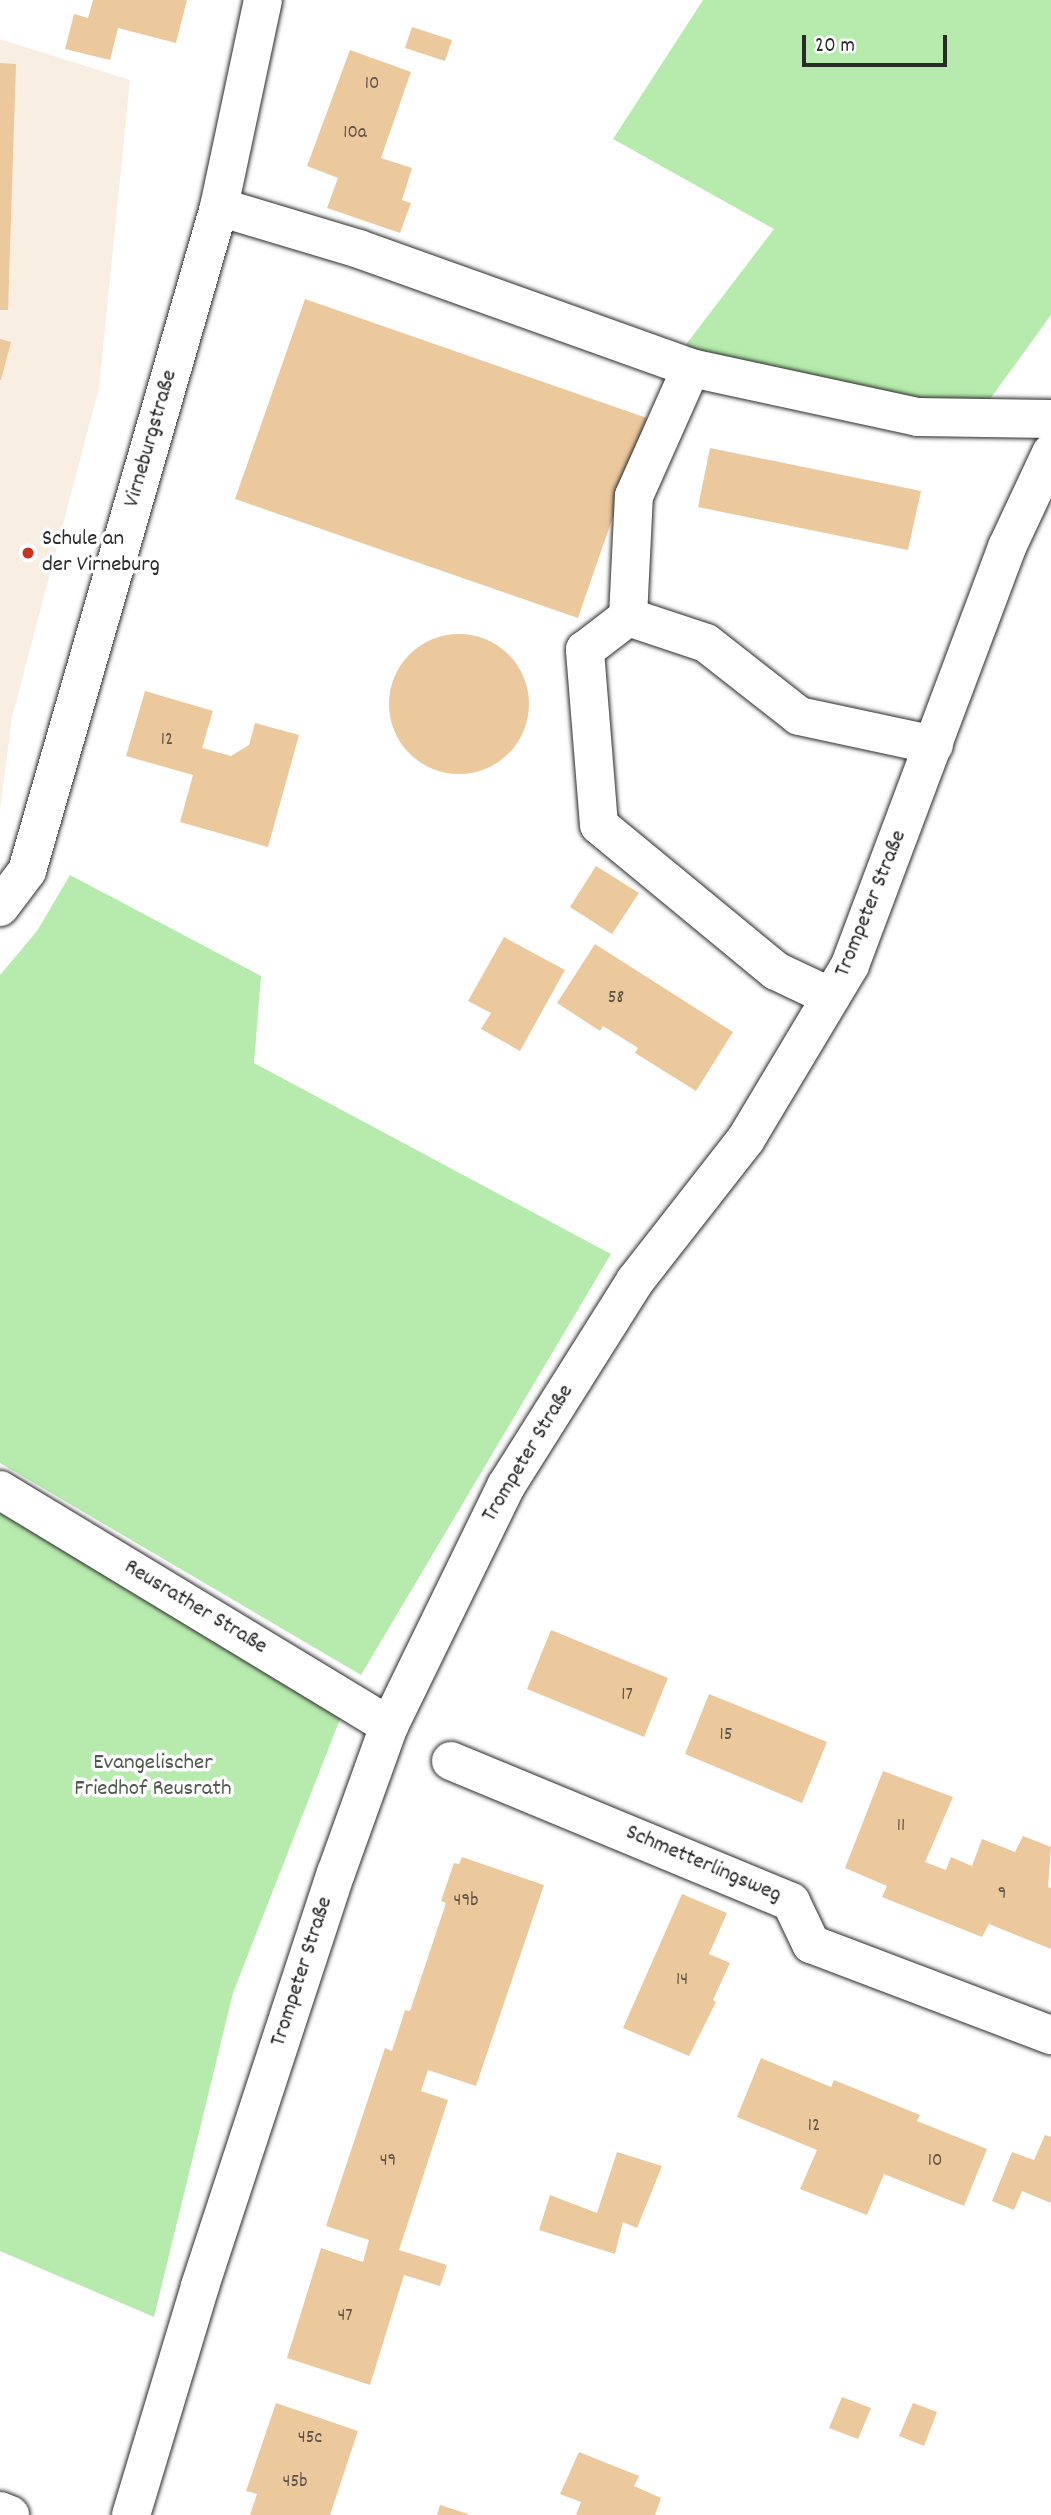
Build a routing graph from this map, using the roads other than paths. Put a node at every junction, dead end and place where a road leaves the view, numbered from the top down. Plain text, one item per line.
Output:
1 (263, 0) edge
2 (219, 207) junction
3 (691, 368) junction
4 (1051, 419) edge
5 (1051, 453) edge
6 (628, 617) junction
7 (934, 745) junction
8 (0, 907) edge
9 (831, 997) junction
10 (0, 1490) edge
11 (389, 1726) junction
12 (451, 1761) dead end
13 (1051, 2035) edge
14 (0, 2511) edge
15 (10, 2515) edge
16 (131, 2515) edge

1 - 2 main road, Virneburgstraße
2 - 3 main road
2 - 8 main road, Virneburgstraße
3 - 4 main road
3 - 6 main road
5 - 7 main road, Trompeter Straße
6 - 7 main road
6 - 9 main road
7 - 9 main road, Trompeter Straße
9 - 11 main road, Trompeter Straße
10 - 11 main road, Reusrather Straße
11 - 16 main road, Trompeter Straße
12 - 13 main road, Schmetterlingsweg
14 - 15 main road

